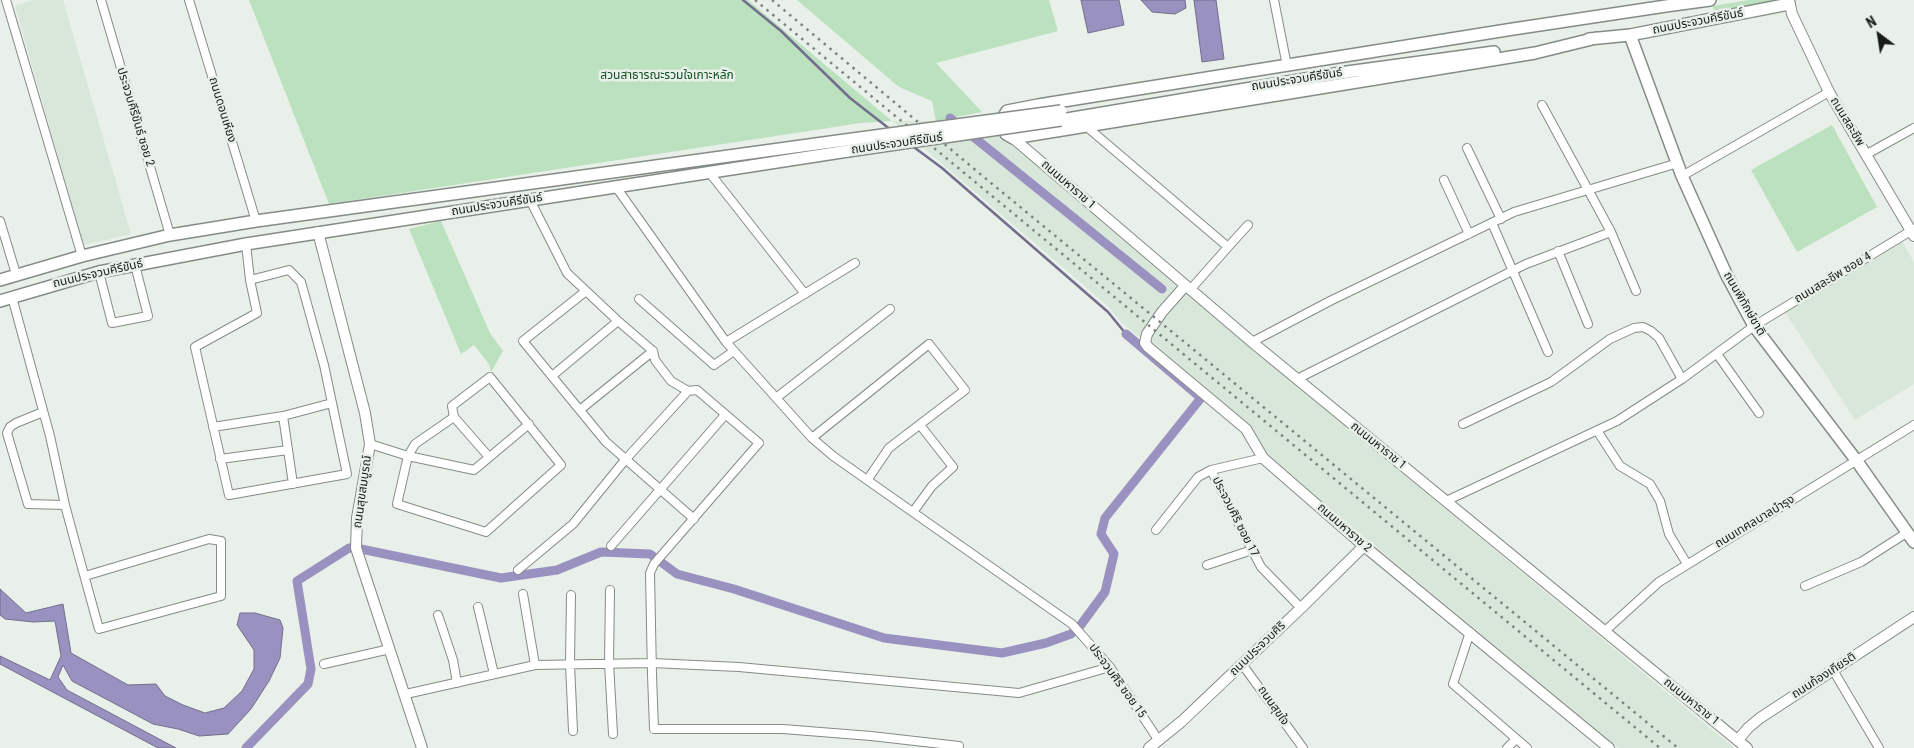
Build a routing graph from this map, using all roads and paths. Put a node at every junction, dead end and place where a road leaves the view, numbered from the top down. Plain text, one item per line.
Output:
1 (6, 0) edge
2 (101, 0) edge
3 (189, 0) edge
4 (1274, 0) edge
5 (1707, 0) edge
6 (1792, 1) edge
7 (1679, 4) junction
8 (1710, 20) junction
9 (1630, 35) junction
10 (1596, 38) junction
11 (1287, 66) junction
12 (1830, 92) junction
13 (1542, 106) dead end
14 (1061, 116) junction
15 (1087, 126) junction
16 (1914, 128) edge
17 (1013, 138) junction
18 (847, 146) junction
19 (1467, 148) dead end
20 (1866, 154) junction
21 (1678, 163) junction
22 (708, 172) junction
23 (1682, 176) junction
24 (1444, 180) dead end
25 (616, 186) junction
26 (1588, 190) junction
27 (530, 200) junction
28 (1500, 219) junction
29 (0, 221) edge
30 (256, 221) junction
31 (1492, 223) junction
32 (1248, 225) dead end
33 (318, 232) junction
34 (1611, 232) junction
35 (1913, 232) edge
36 (1469, 234) junction
37 (170, 235) junction
38 (246, 244) junction
39 (1228, 246) junction
40 (1558, 251) junction
41 (82, 256) junction
42 (855, 263) dead end
43 (135, 265) junction
44 (1512, 270) junction
45 (99, 272) junction
46 (16, 274) junction
47 (0, 280) edge
48 (250, 280) junction
49 (1187, 288) junction
50 (586, 291) junction
51 (1636, 291) dead end
52 (805, 294) junction
53 (12, 297) junction
54 (639, 299) dead end
55 (0, 301) edge
56 (890, 309) dead end
57 (618, 321) junction
58 (1588, 324) dead end
59 (1754, 326) junction
60 (726, 342) junction
61 (1252, 342) junction
62 (653, 351) junction
63 (734, 351) junction
64 (1548, 352) dead end
65 (1717, 354) junction
66 (552, 376) junction
67 (1297, 379) junction
68 (1682, 380) junction
69 (688, 391) junction
70 (776, 398) junction
71 (332, 404) junction
72 (581, 410) junction
73 (43, 412) junction
74 (1759, 413) dead end
75 (725, 415) junction
76 (283, 416) junction
77 (454, 417) junction
78 (529, 424) junction
79 (1463, 424) dead end
80 (1914, 425) edge
81 (920, 426) junction
82 (213, 427) junction
83 (1598, 432) junction
84 (812, 438) junction
85 (370, 444) junction
86 (288, 450) junction
87 (408, 456) junction
88 (489, 457) junction
89 (1263, 458) junction
90 (220, 460) junction
91 (625, 460) junction
92 (1856, 460) junction
93 (1211, 470) junction
94 (868, 479) junction
95 (293, 484) junction
96 (659, 489) junction
97 (1446, 501) junction
98 (65, 505) junction
99 (913, 512) junction
100 (694, 520) junction
101 (1156, 530) dead end
102 (1911, 537) edge
103 (611, 546) dead end
104 (1364, 546) junction
105 (1252, 550) junction
106 (1687, 564) junction
107 (1206, 565) dead end
108 (518, 570) dead end
109 (84, 576) junction
110 (1805, 586) dead end
111 (610, 590) dead end
112 (523, 594) dead end
113 (571, 594) dead end
114 (478, 607) dead end
115 (1301, 608) junction
116 (438, 615) dead end
117 (1914, 617) edge
118 (1605, 631) junction
119 (1470, 632) junction
120 (390, 649) junction
121 (609, 663) junction
122 (652, 663) junction
123 (324, 664) dead end
124 (570, 664) junction
125 (1242, 664) junction
126 (534, 665) junction
127 (1110, 667) junction
128 (1832, 670) junction
129 (494, 674) junction
130 (457, 683) junction
131 (406, 694) junction
132 (573, 731) dead end
133 (613, 734) dead end
134 (1516, 739) junction
135 (1738, 740) junction
136 (1158, 741) junction
137 (959, 746) dead end
138 (422, 748) edge
139 (1148, 748) edge
140 (1303, 748) edge
141 (1507, 748) edge
142 (1527, 748) edge
143 (1609, 748) edge
144 (1747, 748) edge
145 (1879, 748) edge

1 - 41 street
2 - 37 street, ประจวบคีรีขันธ์ ซอย 2
3 - 30 street, ถนนดอนเหียง
4 - 11 street
5 - 7 main road, ถนนประจวบคีรีขันธ์
5 - 8 main road
6 - 8 main road, ถนนประจวบคีรีขันธ์
6 - 12 street, ถนนสละชีพ
7 - 11 main road
7 - 14 main road, ถนนประจวบคีรีขันธ์
8 - 9 main road, ถนนประจวบคีรีขันธ์
9 - 10 main road, ถนนประจวบคีรีขันธ์
9 - 21 main road, ถนนพิทักษ์ชาติ
10 - 14 main road, ถนนประจวบคีรีขันธ์
10 - 15 main road
11 - 17 main road
12 - 20 street, ถนนสละชีพ
12 - 23 street
13 - 26 street
14 - 18 main road, ถนนประจวบคีรีขันธ์, bridge
15 - 17 main road
15 - 39 street
16 - 20 street
17 - 49 street, ถนนมหาราช 1
18 - 22 main road, ถนนประจวบคีรีขันธ์
18 - 30 main road, ถนนประจวบคีรีขันธ์
19 - 28 street
20 - 35 street, ถนนสละชีพ
21 - 23 main road, ถนนพิทักษ์ชาติ
21 - 26 street
22 - 25 main road, ถนนประจวบคีรีขันธ์
22 - 52 street
23 - 59 main road, ถนนพิทักษ์ชาติ
24 - 36 street
25 - 27 main road, ถนนประจวบคีรีขันธ์
25 - 60 street, ประจวบศิริ ซอย 15
26 - 28 street
26 - 34 street
27 - 33 main road, ถนนประจวบคีรีขันธ์
27 - 50 street
28 - 31 street
29 - 46 street
30 - 37 main road, ถนนประจวบคีรีขันธ์
31 - 36 street
31 - 44 street
32 - 39 street
33 - 38 main road, ถนนประจวบคีรีขันธ์
33 - 85 street, ถนนสุขสมบูรณ์
34 - 40 street
34 - 51 street
35 - 59 street, ถนนสละชีพ ซอย 4
36 - 61 street
37 - 41 main road, ถนนประจวบคีรีขันธ์
38 - 43 main road, ถนนประจวบคีรีขันธ์
38 - 48 street
39 - 49 street
40 - 44 street
40 - 58 street
41 - 46 main road, ถนนประจวบคีรีขันธ์
42 - 52 street
43 - 45 main road, ถนนประจวบคีรีขันธ์
43 - 45 street
44 - 64 street
44 - 67 street
45 - 53 main road, ถนนประจวบคีรีขันธ์
46 - 47 main road, ถนนประจวบคีรีขันธ์
48 - 71 street
48 - 82 street
49 - 61 street, ถนนมหาราช 1
49 - 89 street, ถนนมหาราช 2
50 - 57 street
50 - 66 street
52 - 60 street
53 - 55 main road, ถนนประจวบคีรีขันธ์
53 - 73 street
54 - 63 street
56 - 70 street
57 - 62 street
57 - 66 street
59 - 65 street, ถนนสละชีพ ซอย 4
59 - 92 main road, ถนนพิทักษ์ชาติ
60 - 63 street, ประจวบศิริ ซอย 15
61 - 67 street, ถนนมหาราช 1
62 - 69 street
62 - 72 street
63 - 70 street, ประจวบศิริ ซอย 15
65 - 68 street, ถนนสละชีพ ซอย 4
65 - 74 street
66 - 72 street
67 - 97 street, ถนนมหาราช 1
68 - 79 street
68 - 83 street, ถนนสละชีพ ซอย 4
69 - 75 street
69 - 91 street
70 - 84 street, ประจวบศิริ ซอย 15
71 - 76 street
71 - 95 street
72 - 91 street
73 - 98 street
73 - 98 street
75 - 96 street
75 - 100 street
76 - 82 street
76 - 86 street
77 - 78 street
77 - 87 street
77 - 88 street
78 - 87 street
78 - 88 street
80 - 92 street, ถนนเทศลบาลบำรุง
81 - 84 street
81 - 94 street
81 - 99 street
82 - 90 street
83 - 97 street, ถนนสละชีพ ซอย 4
83 - 106 street
84 - 94 street, ประจวบศิริ ซอย 15
85 - 87 street
85 - 120 street, ถนนสุขสมบูรณ์
86 - 90 street
86 - 95 street
87 - 88 street
89 - 93 street
89 - 104 street, ถนนมหาราช 2
90 - 95 street
91 - 96 street
91 - 108 street
92 - 102 main road, ถนนพิทักษ์ชาติ
92 - 106 street, ถนนเทศลบาลบำรุง
93 - 101 street
93 - 105 street, ประจวบศิริ ซอย 17
94 - 99 street, ประจวบศิริ ซอย 15
96 - 100 street
96 - 103 street
97 - 118 street, ถนนมหาราช 1
98 - 109 street
99 - 127 street, ประจวบศิริ ซอย 15
100 - 122 street
102 - 110 street
104 - 115 street, ถนนประจวบศิริ
104 - 119 street, ถนนมหาราช 2
105 - 107 street
105 - 115 street, ประจวบศิริ ซอย 17
106 - 118 street, ถนนเทศลบาลบำรุง
109 - 109 street
111 - 121 street
112 - 126 street
113 - 124 street
114 - 129 street
115 - 125 street, ถนนประจวบศิริ
116 - 130 street
117 - 128 street, ถนนก้องเกียรติ
118 - 135 street, ถนนมหาราช 1
119 - 134 street
119 - 143 street, ถนนมหาราช 2
120 - 123 street
120 - 131 street, ถนนสุขสมบูรณ์
121 - 122 street
121 - 124 street
121 - 133 street
122 - 127 street
122 - 137 street
124 - 126 street
124 - 132 street
125 - 136 street, ถนนประจวบศิริ
125 - 140 street, ถนนสุขใจ
126 - 129 street
127 - 136 street, ประจวบศิริ ซอย 15
128 - 135 street, ถนนก้องเกียรติ
128 - 145 street
129 - 130 street
130 - 131 street
131 - 138 street, ถนนสุขสมบูรณ์
134 - 141 street
134 - 142 street
135 - 144 street, ถนนมหาราช 1
136 - 139 street, ถนนประจวบศิริ

